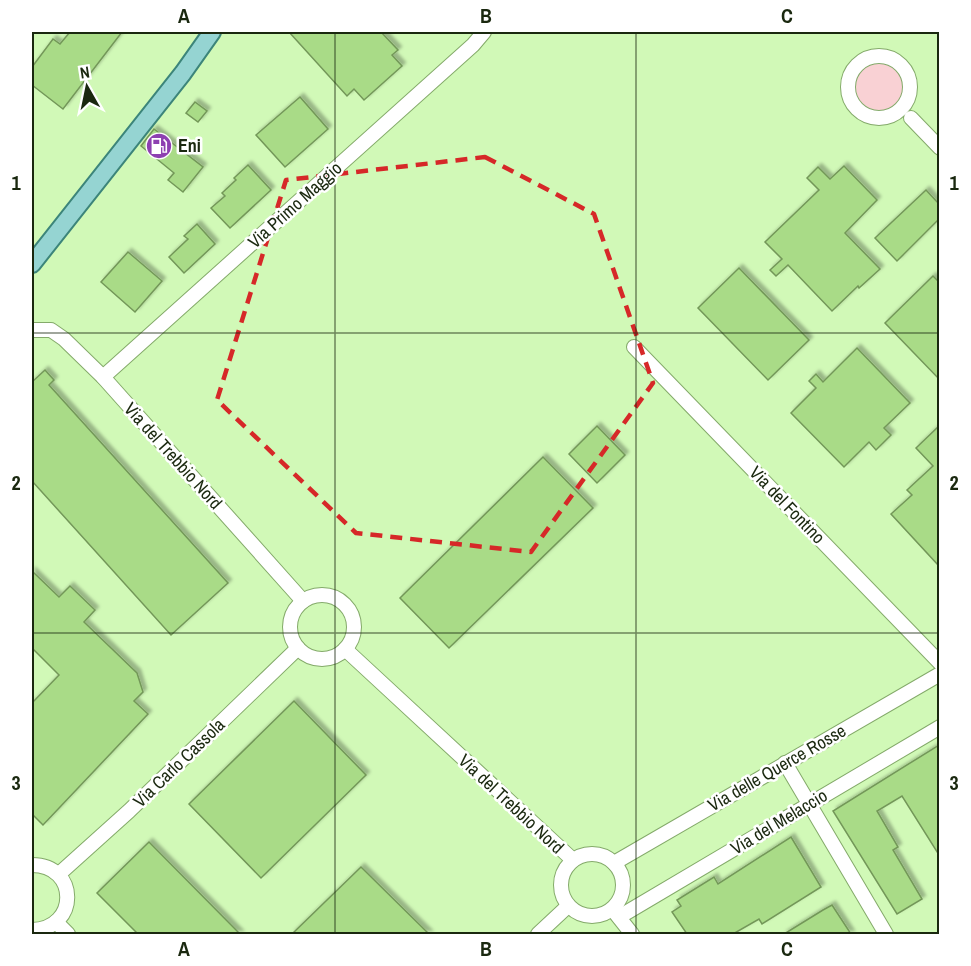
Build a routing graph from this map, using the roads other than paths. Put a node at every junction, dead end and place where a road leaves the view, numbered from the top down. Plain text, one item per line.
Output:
1 (212, 32) edge
2 (484, 32) edge
3 (907, 100) junction
4 (893, 114) junction
5 (911, 118) junction
6 (939, 148) edge
7 (32, 264) edge
8 (32, 330) edge
9 (634, 347) dead end
10 (103, 377) junction
11 (303, 601) junction
12 (297, 648) junction
13 (345, 649) junction
14 (939, 663) edge
15 (939, 674) edge
16 (939, 727) edge
17 (785, 763) junction
18 (808, 804) junction
19 (573, 860) junction
20 (614, 863) junction
21 (32, 865) edge
22 (58, 874) junction
23 (568, 906) junction
24 (615, 913) junction
25 (56, 922) junction
26 (32, 930) edge
27 (68, 934) edge
28 (538, 934) edge
29 (632, 934) edge
30 (886, 934) edge

1 - 7 main road
2 - 10 street, Via Primo Maggio
3 - 4 street
3 - 4 street
3 - 5 street
4 - 5 street
5 - 6 street
8 - 10 street, Via del Trebbio Nord
9 - 14 street, Via del Fontino
10 - 11 street, Via del Trebbio Nord
11 - 12 street
11 - 13 street
12 - 13 street
12 - 22 street, Via Carlo Cassola
13 - 19 street, Via del Trebbio Nord
15 - 17 street, Via delle Querce Rosse
16 - 18 street, Via del Melaccio
17 - 18 street
17 - 20 street, Via delle Querce Rosse
18 - 24 street, Via del Melaccio
18 - 30 street
19 - 20 street
19 - 23 street
20 - 24 street
21 - 22 street
22 - 25 street
23 - 24 street
23 - 28 street
24 - 29 street
25 - 26 street
25 - 27 street

